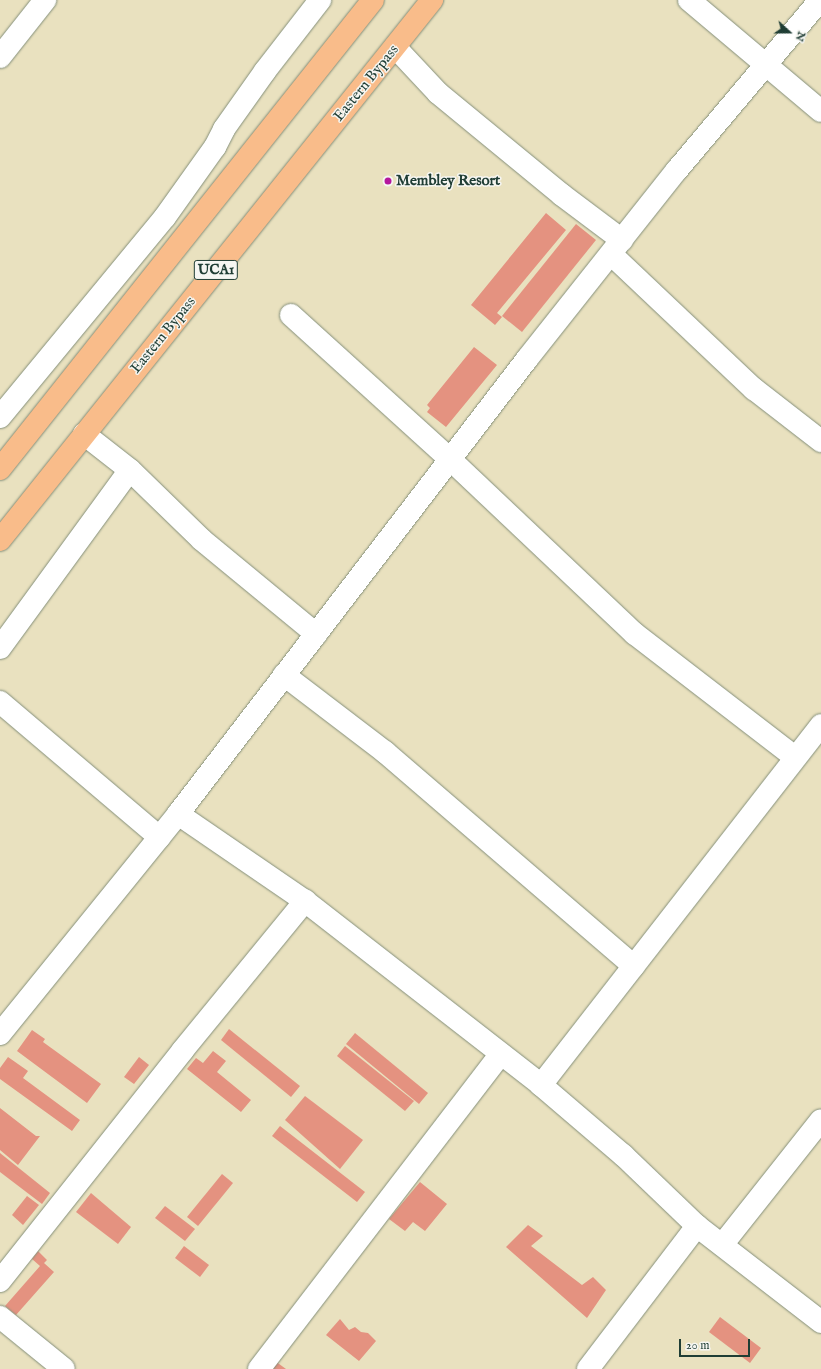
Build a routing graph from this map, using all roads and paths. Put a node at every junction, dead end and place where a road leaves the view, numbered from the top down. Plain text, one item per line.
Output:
1 (45, 0) edge
2 (320, 0) edge
3 (373, 0) edge
4 (432, 0) edge
5 (689, 0) edge
6 (820, 0) edge
7 (395, 47) junction
8 (0, 57) edge
9 (766, 65) junction
10 (821, 111) edge
11 (616, 247) junction
12 (291, 315) dead end
13 (0, 417) edge
14 (84, 434) junction
15 (821, 442) edge
16 (451, 460) junction
17 (0, 469) edge
18 (130, 470) junction
19 (0, 540) edge
20 (316, 634) junction
21 (0, 648) edge
22 (284, 675) junction
23 (0, 702) edge
24 (821, 725) edge
25 (795, 757) junction
26 (178, 814) junction
27 (159, 837) junction
28 (305, 901) junction
29 (634, 966) junction
30 (4, 1021) edge
31 (501, 1054) junction
32 (541, 1084) junction
33 (821, 1120) edge
34 (697, 1226) junction
35 (722, 1245) junction
36 (0, 1281) edge
37 (0, 1317) edge
38 (821, 1322) edge
39 (64, 1369) edge
40 (259, 1369) edge
41 (588, 1369) edge

1 - 8 street
2 - 13 street
3 - 17 main road
4 - 7 main road, Eastern Bypass / UCA1
5 - 9 street
6 - 9 street
7 - 11 street
7 - 14 main road, Eastern Bypass / UCA1
9 - 10 street
9 - 11 street
11 - 15 street
11 - 16 street
12 - 16 street
14 - 18 street
14 - 19 main road, Eastern Bypass / UCA1
16 - 20 street
16 - 25 street
18 - 20 street
18 - 21 street
20 - 22 street
22 - 26 street
22 - 29 street
23 - 27 street
24 - 25 street
25 - 29 street
26 - 27 street
26 - 28 street
27 - 30 street
28 - 31 street
28 - 36 street
29 - 32 street
31 - 32 street
31 - 40 street
32 - 34 street
33 - 35 street
34 - 35 street
34 - 41 street
35 - 38 street
37 - 39 street

